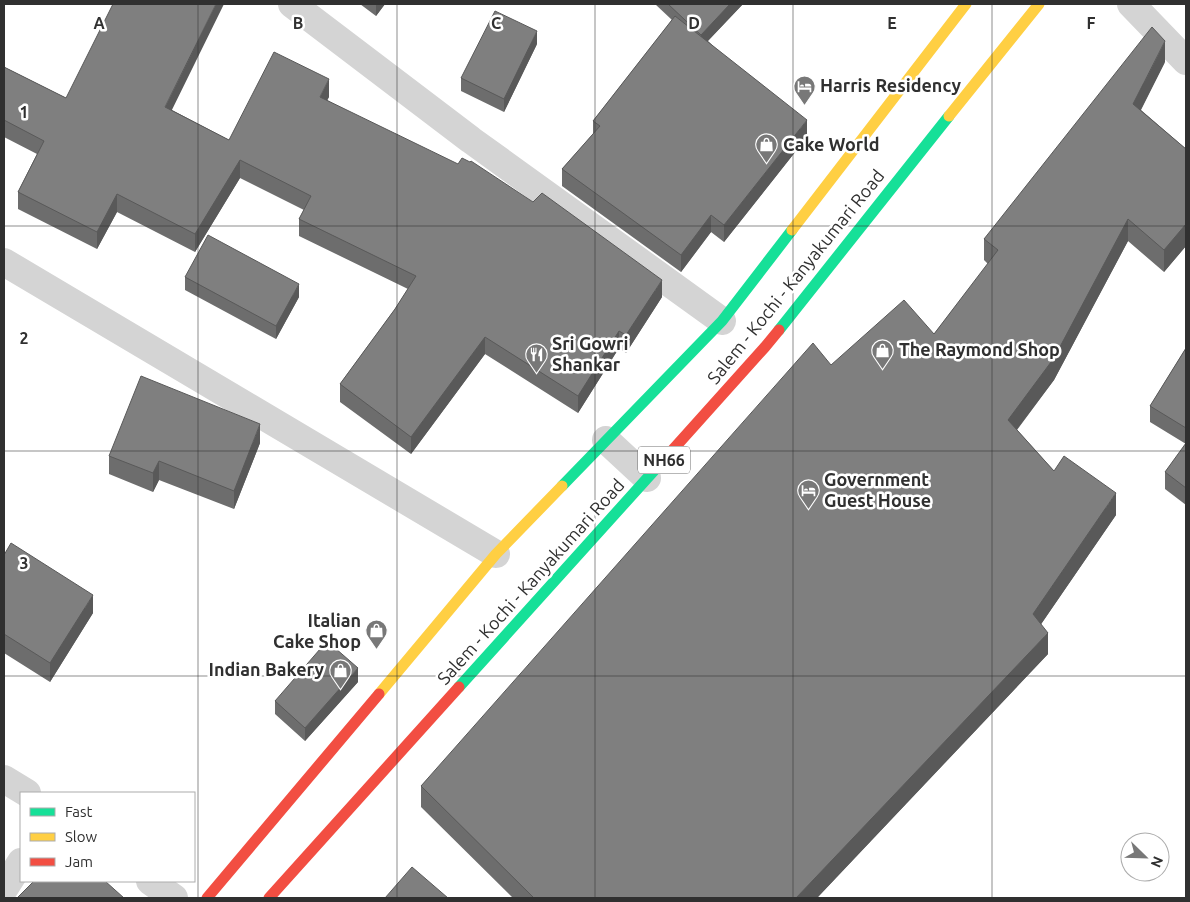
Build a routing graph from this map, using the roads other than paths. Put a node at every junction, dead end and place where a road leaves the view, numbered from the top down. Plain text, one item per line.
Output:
1 (292, 4) edge
2 (966, 4) edge
3 (1039, 4) edge
4 (1131, 4) edge
5 (1186, 61) edge
6 (4, 262) edge
7 (722, 321) junction
8 (606, 440) junction
9 (647, 478) junction
10 (496, 554) junction
11 (4, 779) edge
12 (25, 792) edge
13 (20, 864) edge
14 (151, 882) edge
15 (4, 889) edge
16 (174, 898) edge
17 (207, 898) edge
18 (269, 898) edge

1 - 7 street
2 - 7 highway, Salem - Kochi - Kanyakumari Road
3 - 9 highway, Salem - Kochi - Kanyakumari Road / NH66
4 - 5 street
6 - 10 street
7 - 8 highway, Salem - Kochi - Kanyakumari Road
8 - 9 street
8 - 10 highway, Salem - Kochi - Kanyakumari Road
9 - 18 highway, Salem - Kochi - Kanyakumari Road / NH66
10 - 17 highway, Salem - Kochi - Kanyakumari Road
11 - 12 street
13 - 15 street
14 - 16 street

